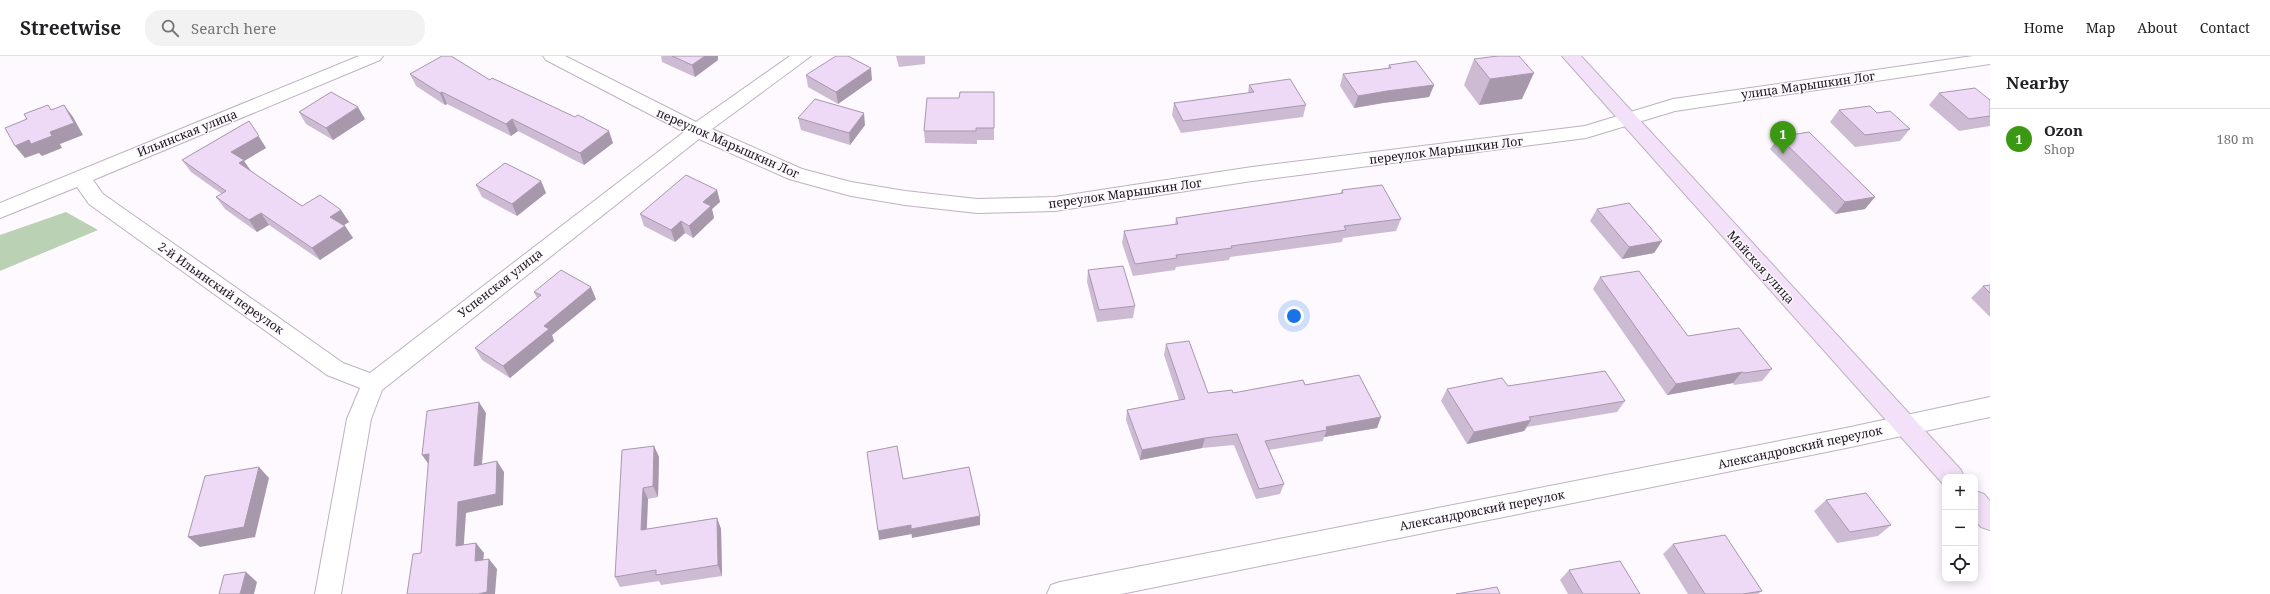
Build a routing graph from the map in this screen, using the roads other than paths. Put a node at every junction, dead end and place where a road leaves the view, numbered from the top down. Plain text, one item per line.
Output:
1 (374, 56) edge
2 (552, 56) edge
3 (802, 56) edge
4 (1570, 56) edge
5 (1990, 59) edge
6 (1627, 119) junction
7 (699, 131) junction
8 (80, 177) junction
9 (0, 211) edge
10 (373, 384) junction
11 (1990, 407) edge
12 (1904, 425) junction
13 (1949, 474) edge
14 (1978, 505) edge
15 (1990, 519) edge
16 (328, 594) edge
17 (1060, 594) edge

1 - 8 street, Ильинская улица
2 - 7 street, переулок Марышкин Лог
3 - 7 street, Успенская улица
4 - 6 street, Майская улица
5 - 6 street, улица Марышкин Лог
6 - 7 street, переулок Марышкин Лог
6 - 12 street, Майская улица
7 - 10 street, Успенская улица
8 - 9 street, Ильинская улица
8 - 10 street, 2-й Ильинский переулок
10 - 16 street, Успенская улица
11 - 12 street, Александровский переулок
12 - 13 street, Майская улица
12 - 17 street, Александровский переулок
14 - 15 street

